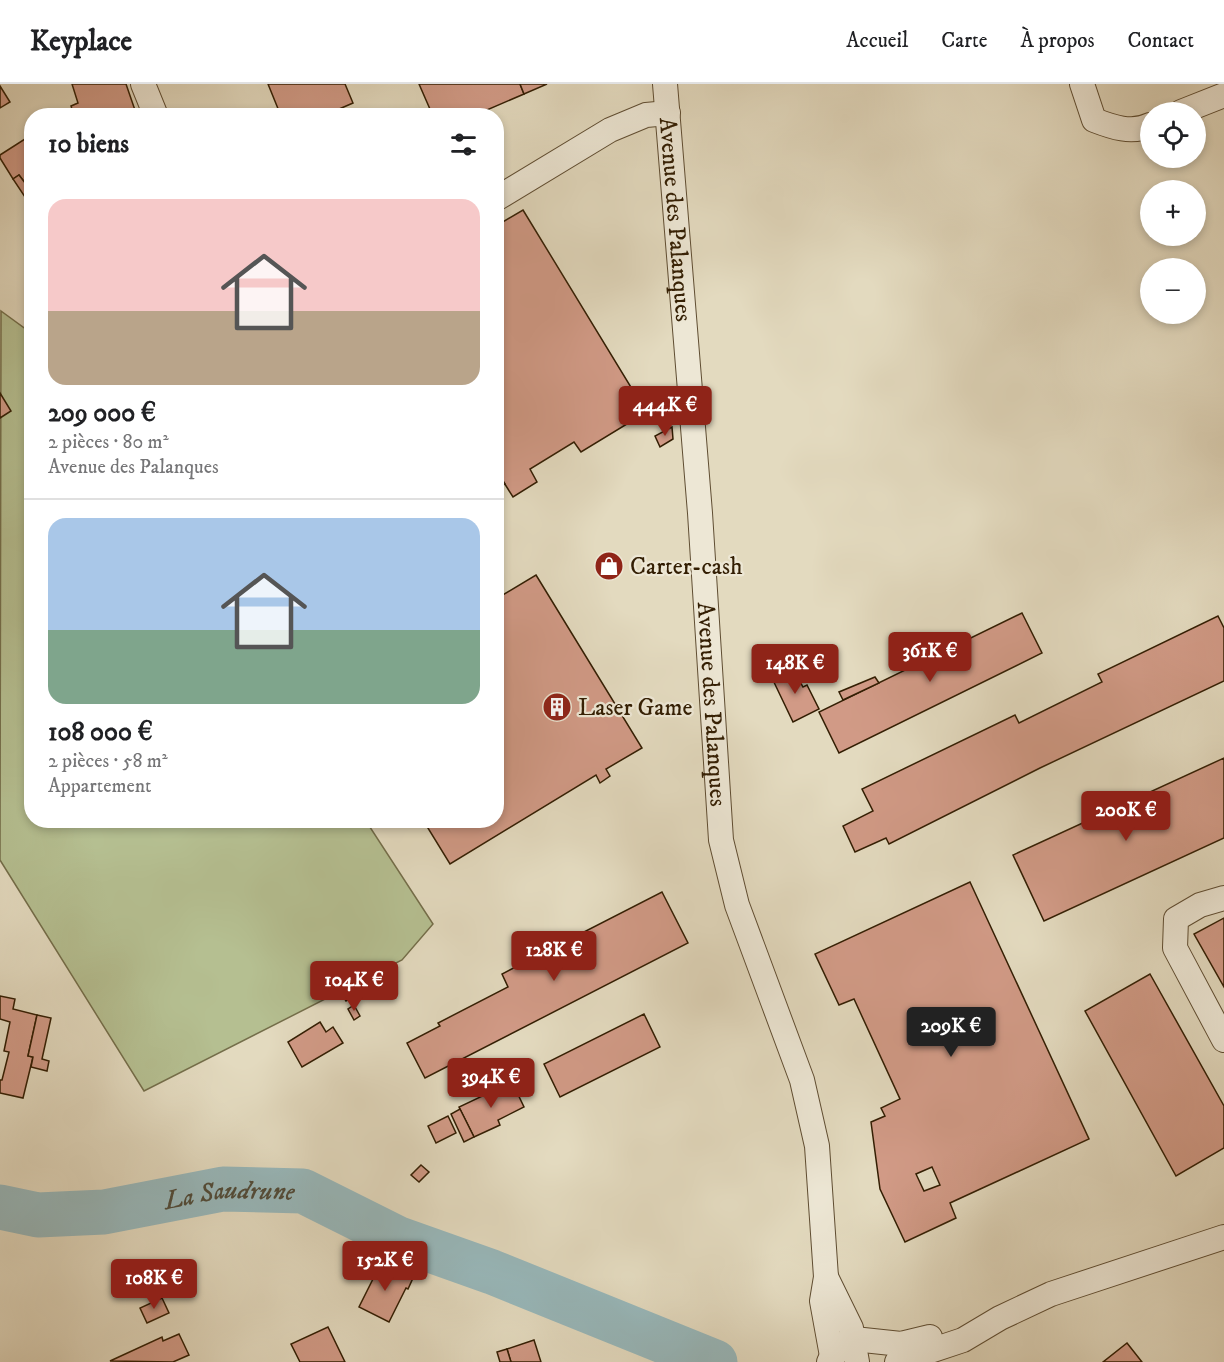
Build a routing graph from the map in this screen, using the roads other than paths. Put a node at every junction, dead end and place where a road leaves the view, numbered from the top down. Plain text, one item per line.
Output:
1 (143, 84) edge
2 (665, 84) edge
3 (1082, 84) edge
4 (1224, 96) edge
5 (1206, 103) edge
6 (153, 108) edge
7 (668, 113) junction
8 (1140, 130) edge
9 (504, 195) edge
10 (1224, 898) edge
11 (1224, 1040) edge
12 (1224, 1237) edge
13 (826, 1277) junction
14 (1000, 1318) junction
15 (855, 1351) edge
16 (831, 1359) edge
17 (897, 1362) edge

1 - 6 street
2 - 7 street, Avenue des Palanques
3 - 8 street
4 - 5 street
7 - 9 street
7 - 13 street, Avenue des Palanques
10 - 11 street
12 - 14 street
13 - 15 street, Avenue des Palanques
13 - 16 street, Avenue des Palanques
14 - 15 street
14 - 17 street
15 - 16 street

